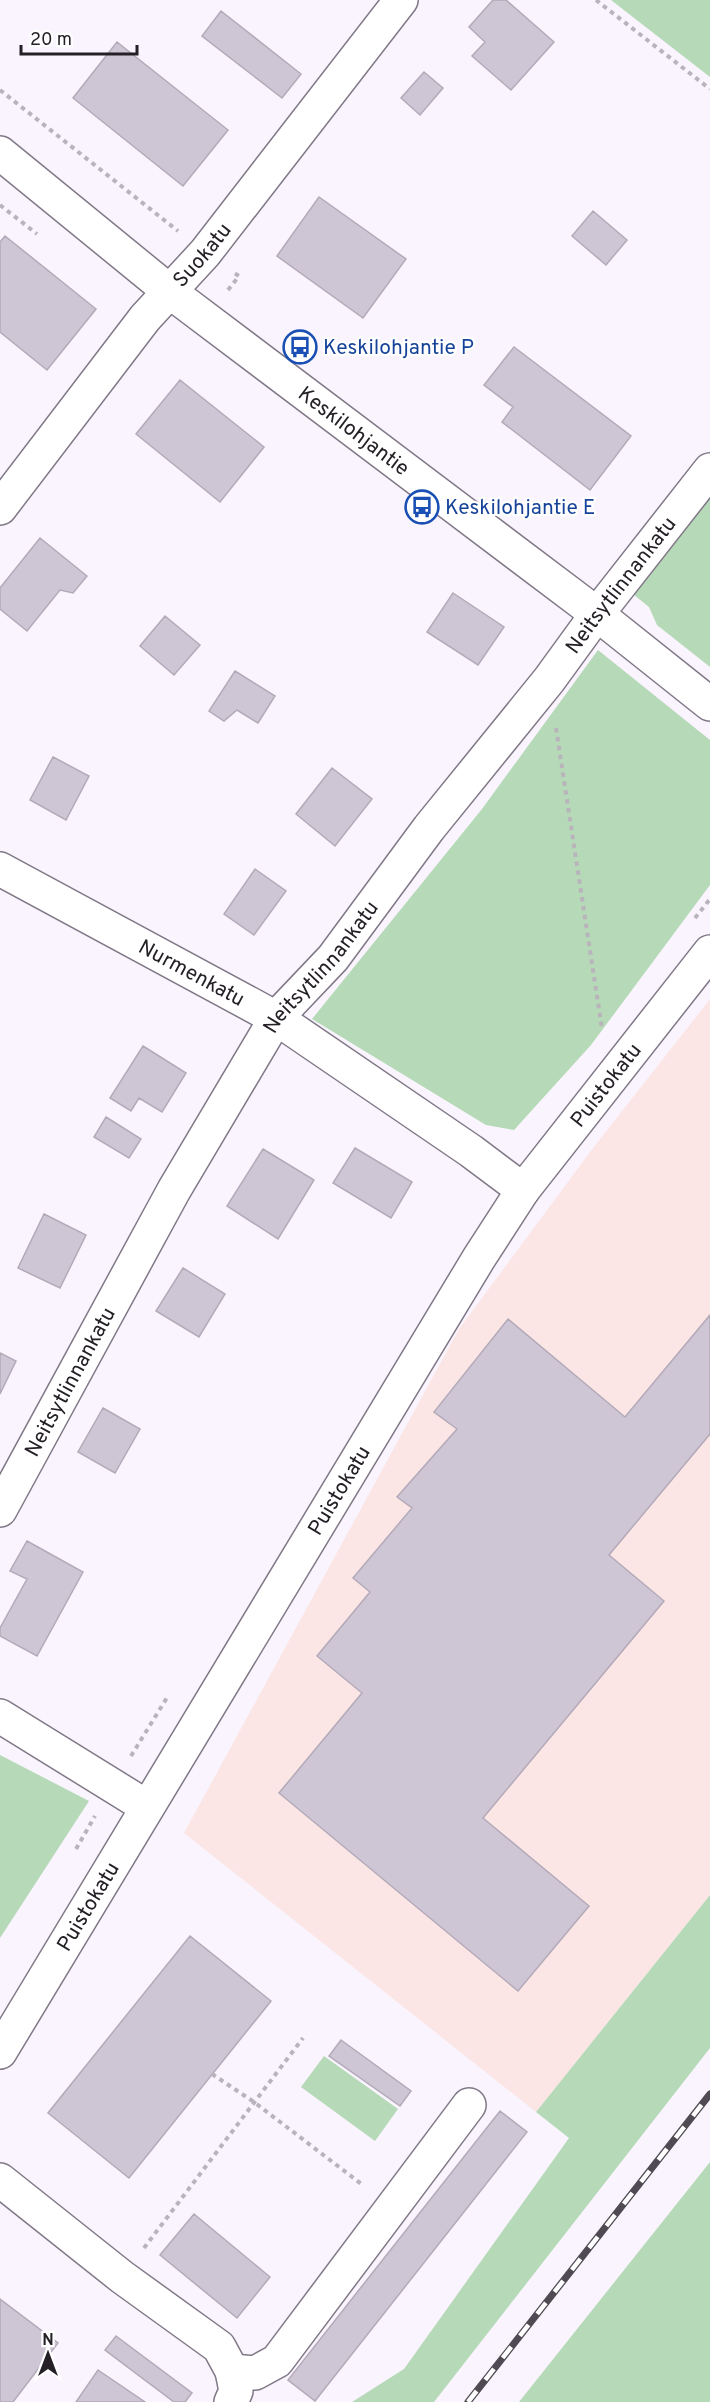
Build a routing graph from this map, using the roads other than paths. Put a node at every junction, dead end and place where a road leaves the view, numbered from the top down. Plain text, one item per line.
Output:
1 (401, 0) edge
2 (0, 153) edge
3 (169, 291) junction
4 (710, 470) edge
5 (0, 508) edge
6 (597, 614) junction
7 (710, 704) edge
8 (0, 869) edge
9 (710, 952) edge
10 (276, 1018) junction
11 (523, 1190) junction
12 (0, 1510) edge
13 (0, 1716) edge
14 (147, 1807) junction
15 (0, 2052) edge
16 (469, 2105) dead end
17 (0, 2180) edge
18 (232, 2386) edge

1 - 3 street, Suokatu
2 - 3 street, Keskilohjantie
3 - 5 street, Suokatu
3 - 6 street, Keskilohjantie
4 - 6 street, Neitsytlinnankatu
6 - 7 street, Keskilohjantie
6 - 10 street, Neitsytlinnankatu
8 - 10 street, Nurmenkatu
9 - 11 street, Puistokatu
10 - 11 street, Nurmenkatu
10 - 12 street, Neitsytlinnankatu
11 - 14 street, Puistokatu
13 - 14 street
14 - 15 street, Puistokatu
16 - 18 street
17 - 18 street

